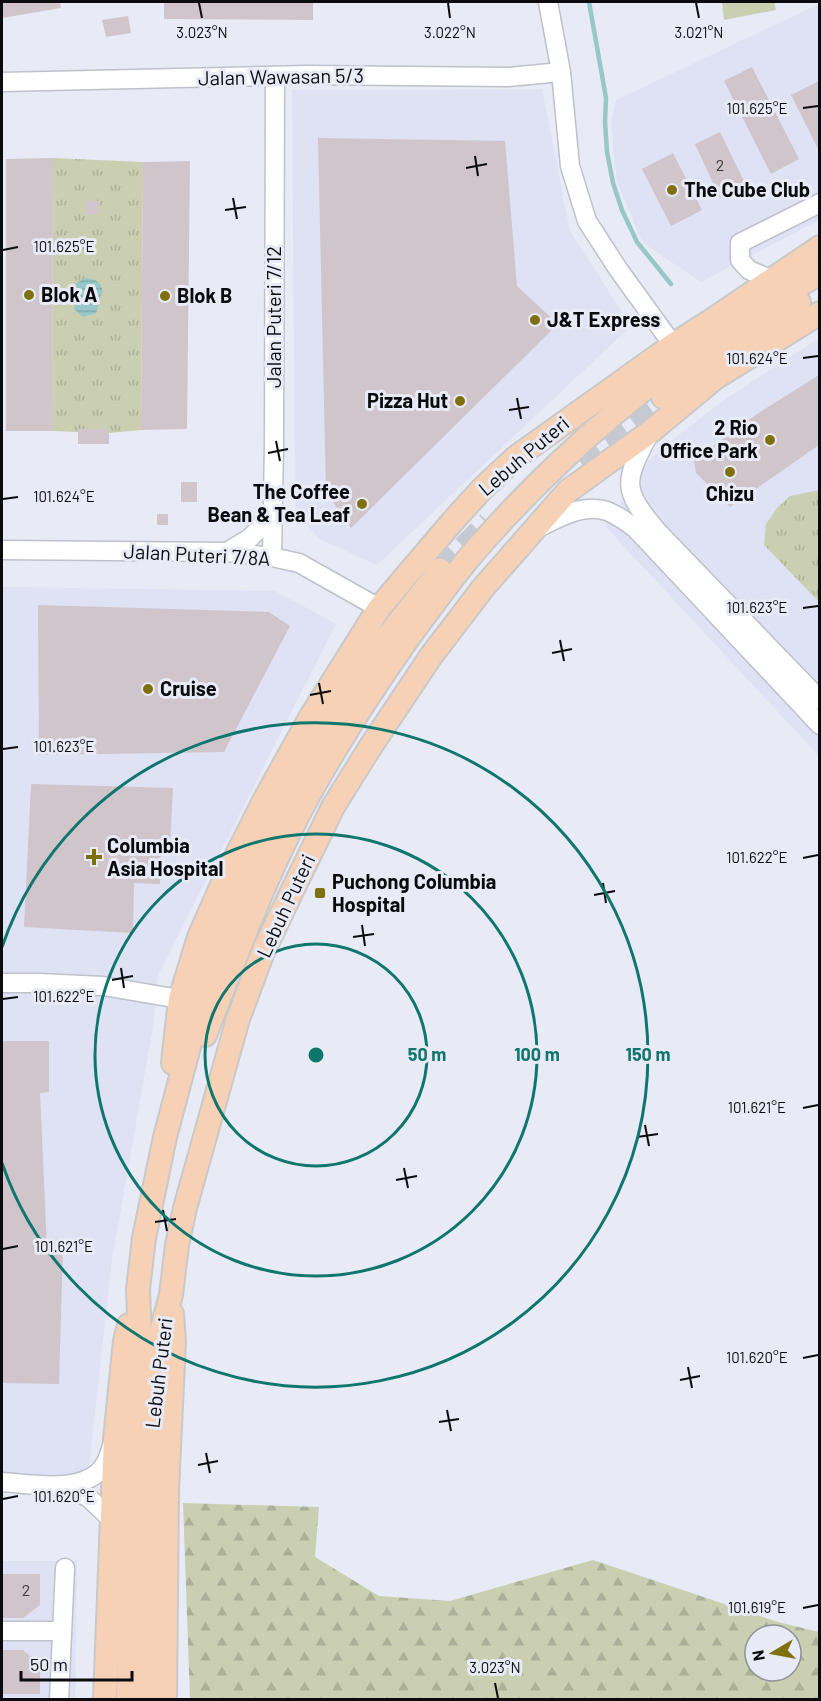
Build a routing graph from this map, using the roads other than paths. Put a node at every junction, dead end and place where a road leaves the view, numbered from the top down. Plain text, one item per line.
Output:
1 (548, 2) edge
2 (561, 72) junction
3 (275, 76) junction
4 (2, 82) edge
5 (819, 203) edge
6 (819, 247) edge
7 (819, 263) edge
8 (819, 273) edge
9 (772, 280) junction
10 (819, 289) edge
11 (819, 313) edge
12 (678, 352) junction
13 (663, 397) tunnel mouth
14 (650, 432) junction
15 (273, 514) junction
16 (537, 528) junction
17 (2, 550) edge
18 (227, 552) junction
19 (272, 557) junction
20 (299, 563) junction
21 (440, 570) tunnel mouth
22 (379, 608) junction
23 (819, 700) edge
24 (819, 725) edge
25 (2, 983) edge
26 (180, 999) junction
27 (165, 1137) junction
28 (138, 1289) junction
29 (171, 1294) junction
30 (115, 1439) junction
31 (2, 1482) edge
32 (140, 1483) junction
33 (66, 1485) junction
34 (112, 1520) junction
35 (64, 1568) dead end
36 (2, 1631) edge
37 (61, 1631) junction
38 (59, 1700) edge
39 (105, 1700) edge
40 (128, 1700) edge
41 (144, 1700) edge
42 (165, 1700) edge

1 - 2 street
2 - 3 street, Jalan Wawasan 5/3
2 - 12 street
3 - 4 street, Jalan Wawasan 5/3
3 - 15 street, Jalan Puteri 7/12
5 - 9 street
6 - 9 main road, Lebuh Puteri
7 - 12 main road
8 - 12 main road
9 - 12 main road, Lebuh Puteri
10 - 13 main road
11 - 14 main road, Lebuh Puteri
12 - 22 main road, Lebuh Puteri
12 - 27 main road
14 - 16 main road, Lebuh Puteri
14 - 23 street
15 - 18 street
15 - 19 street, Jalan Puteri 7/12
15 - 20 street
16 - 24 street
16 - 29 main road, Lebuh Puteri
17 - 18 street, Jalan Puteri 7/8A
18 - 19 street, Jalan Puteri 7/8A
19 - 20 street, Jalan Puteri 7/8A
20 - 22 street, Jalan Puteri 7/8A
21 - 27 main road
22 - 26 main road, Lebuh Puteri
25 - 26 street
26 - 27 main road, Lebuh Puteri
27 - 28 main road, Lebuh Puteri
28 - 30 main road
28 - 32 main road, Lebuh Puteri
29 - 32 main road, Lebuh Puteri
29 - 42 main road
30 - 33 street
30 - 34 main road
31 - 33 street
32 - 40 main road, Lebuh Puteri
32 - 41 main road, Lebuh Puteri
33 - 34 street
34 - 39 main road
35 - 37 street
36 - 37 street
37 - 38 street

